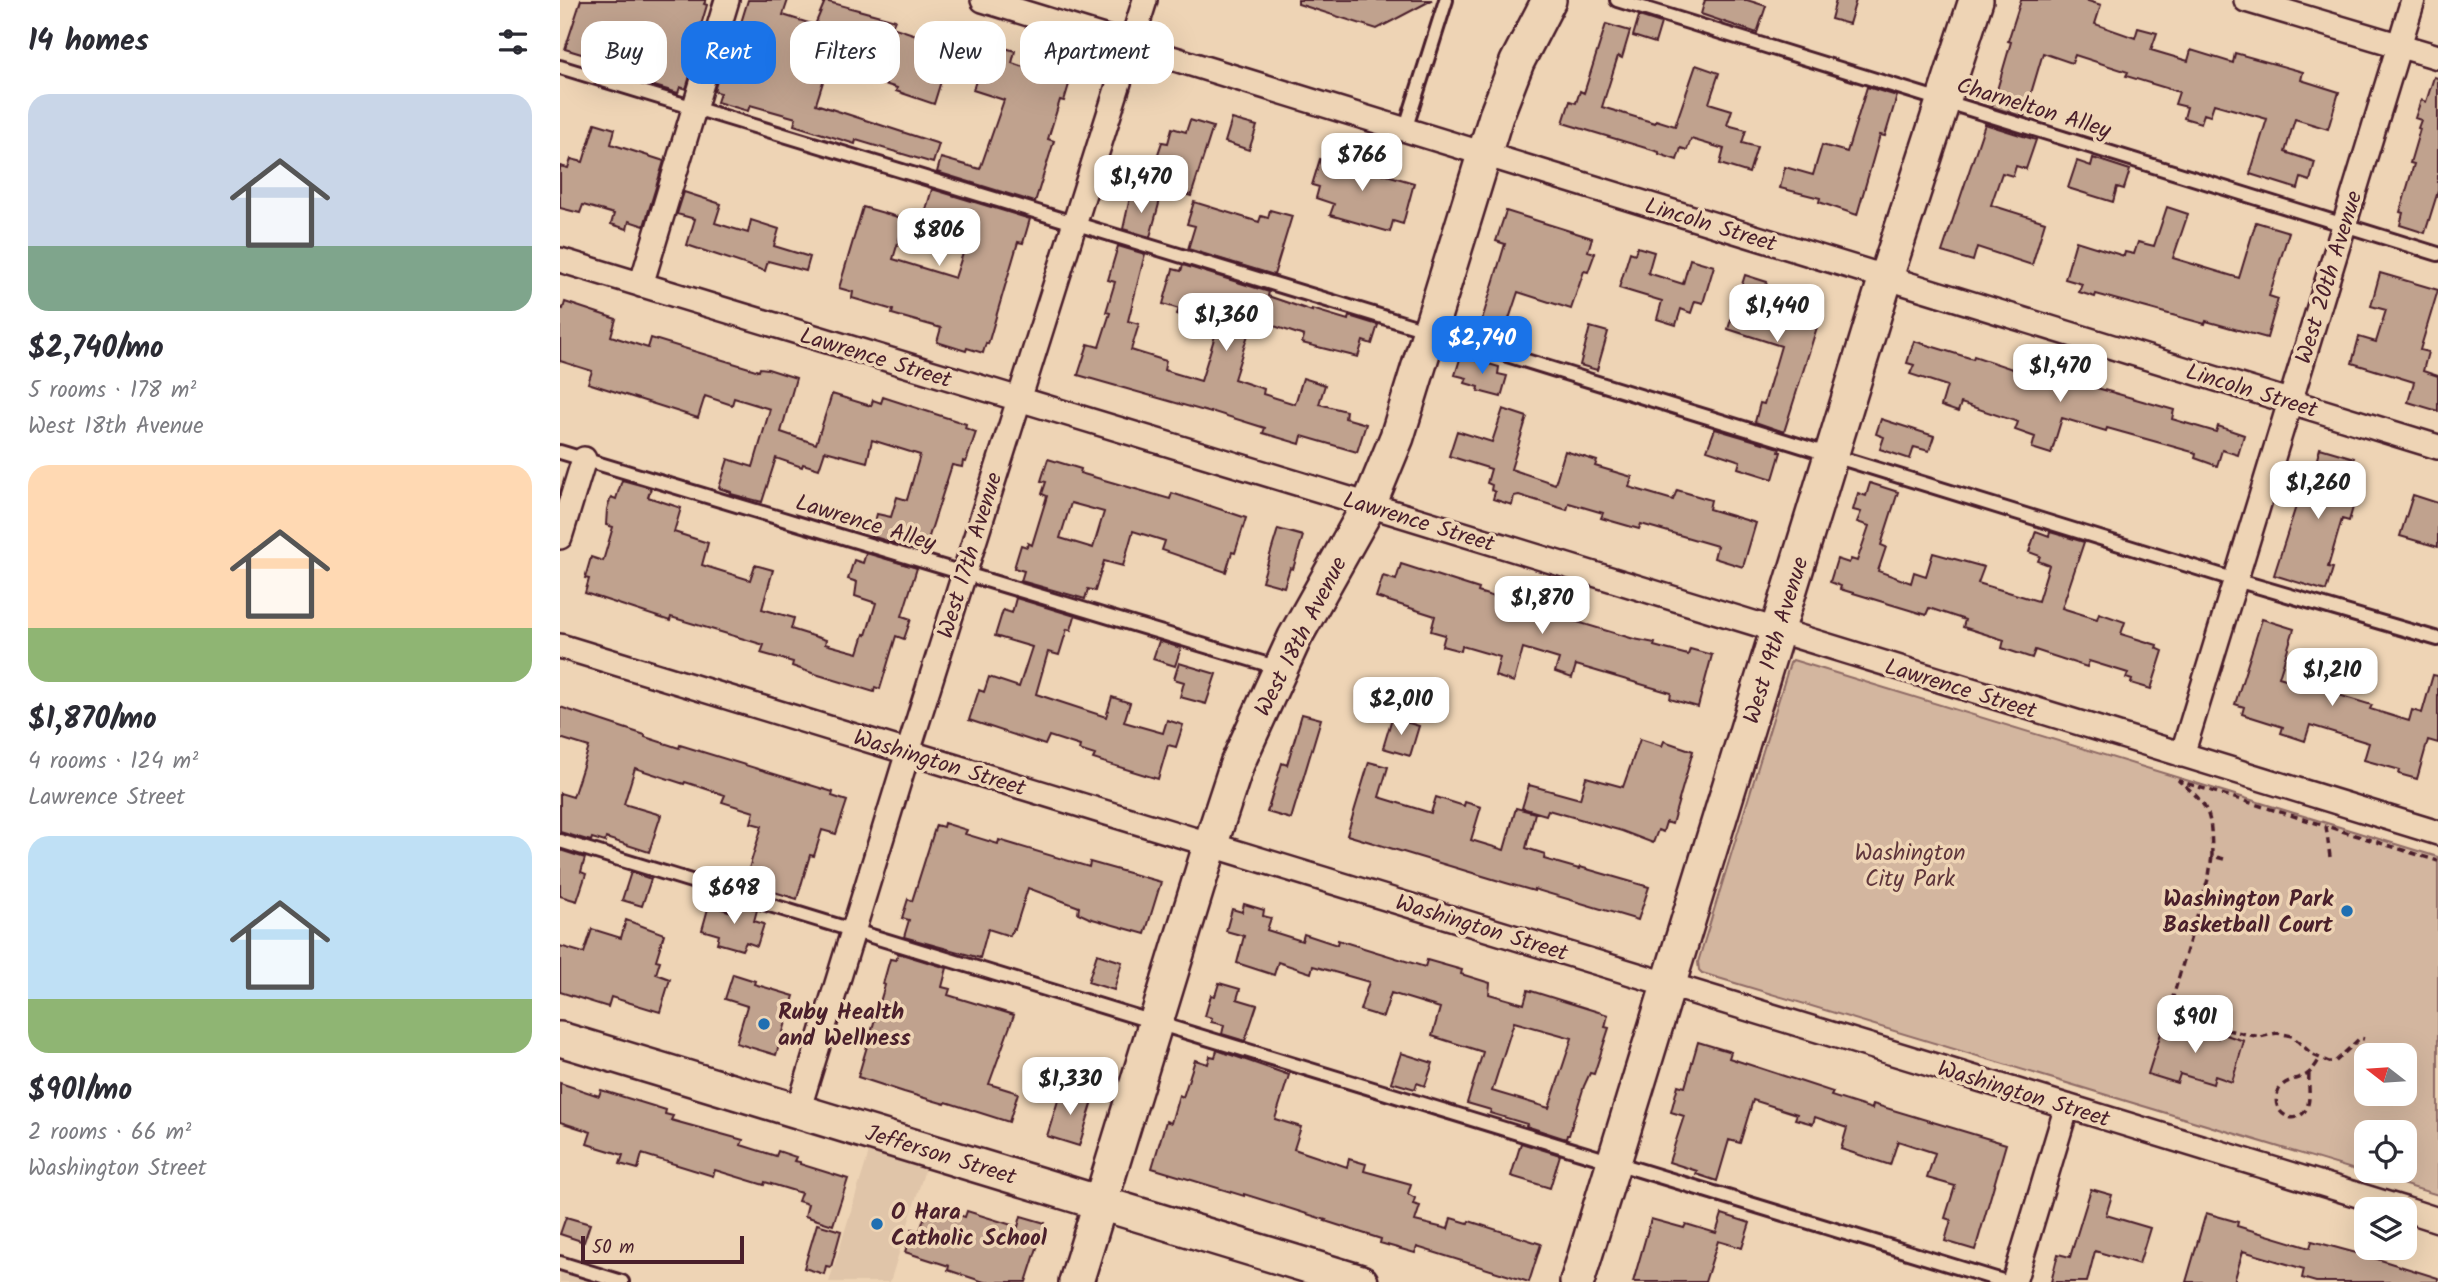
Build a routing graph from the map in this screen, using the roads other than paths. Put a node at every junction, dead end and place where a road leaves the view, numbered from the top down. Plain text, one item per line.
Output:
1 (727, 0) edge
2 (983, 0) edge
3 (1145, 0) edge
4 (1446, 0) edge
5 (1549, 0) edge
6 (1617, 0) edge
7 (1976, 0) edge
8 (2246, 0) edge
9 (2413, 0) edge
10 (1051, 21) edge
11 (1139, 21) edge
12 (2399, 46) junction
13 (2438, 57) edge
14 (1174, 59) edge
15 (560, 67) edge
16 (1119, 84) edge
17 (1943, 100) junction
18 (694, 109) junction
19 (1405, 130) junction
20 (1484, 154) junction
21 (1076, 223) junction
22 (2344, 226) junction
23 (2438, 254) edge
24 (560, 260) edge
25 (1886, 277) junction
26 (641, 285) junction
27 (1429, 331) junction
28 (1018, 400) junction
29 (2290, 402) junction
30 (2438, 447) edge
31 (560, 452) edge
32 (1833, 455) junction
33 (584, 459) junction
34 (1369, 505) junction
35 (560, 537) edge
36 (963, 573) junction
37 (2236, 580) junction
38 (1777, 631) junction
39 (2438, 639) edge
40 (560, 646) edge
41 (1280, 668) junction
42 (908, 752) junction
43 (2182, 755) junction
44 (2438, 833) edge
45 (560, 841) edge
46 (1210, 846) junction
47 (853, 931) junction
48 (1670, 984) junction
49 (1156, 1023) junction
50 (560, 1039) edge
51 (2067, 1106) junction
52 (798, 1111) junction
53 (1614, 1162) junction
54 (2365, 1197) edge
55 (1100, 1202) junction
56 (2417, 1213) edge
57 (2438, 1220) edge
58 (560, 1263) edge
59 (622, 1282) edge
60 (1076, 1282) edge
61 (1361, 1282) edge
62 (1577, 1282) edge
63 (2006, 1282) edge
64 (2014, 1282) edge

1 - 18 street
2 - 10 street, Lincoln Street
3 - 11 street, West 17th Avenue
4 - 19 lane
5 - 20 street, West 18th Avenue
6 - 17 lane, Charnelton Alley
7 - 17 street, West 19th Avenue
8 - 12 street
9 - 12 street, West 20th Avenue
12 - 13 street
12 - 22 street, West 20th Avenue
14 - 19 street, Lincoln Street
15 - 18 lane
16 - 21 street, West 17th Avenue
17 - 22 lane, Charnelton Alley
17 - 25 street, West 19th Avenue
18 - 21 lane
18 - 26 street
19 - 20 street, Lincoln Street
20 - 25 street, Lincoln Street
20 - 27 street, West 18th Avenue
21 - 27 lane
21 - 28 street, West 17th Avenue
22 - 23 lane, Charnelton Alley
22 - 29 street, West 20th Avenue
24 - 26 street, Lawrence Street
25 - 29 street, Lincoln Street
25 - 32 street, West 19th Avenue
26 - 28 street, Lawrence Street
27 - 32 lane
27 - 34 street, West 18th Avenue
28 - 34 street, Lawrence Street
28 - 36 street, West 17th Avenue
29 - 30 street, Lincoln Street
29 - 37 street, West 20th Avenue
31 - 33 lane, Lawrence Alley
32 - 37 lane
32 - 38 street, West 19th Avenue
33 - 35 street
33 - 36 lane, Lawrence Alley
34 - 38 street, Lawrence Street
34 - 41 street, West 18th Avenue
36 - 41 lane, Lawrence Alley
36 - 42 street, West 17th Avenue
37 - 39 lane
37 - 43 street, West 20th Avenue
38 - 43 street, Lawrence Street
38 - 48 street, West 19th Avenue
40 - 42 street, Washington Street
41 - 46 street, West 18th Avenue
42 - 46 street, Washington Street
42 - 47 street, West 17th Avenue
43 - 44 street, Lawrence Street
45 - 47 lane
46 - 48 street, Washington Street
46 - 49 street, West 18th Avenue
47 - 49 lane
47 - 52 street, West 17th Avenue
48 - 51 street, Washington Street
48 - 53 street, West 19th Avenue
49 - 53 lane
49 - 55 street, West 18th Avenue
50 - 52 street, Jefferson Street
51 - 54 street, Washington Street
51 - 64 street
52 - 55 street, Jefferson Street
53 - 62 street, West 19th Avenue
53 - 63 lane
55 - 60 street, West 18th Avenue
55 - 61 street, Jefferson Street
56 - 57 street, Washington Street
58 - 59 lane

